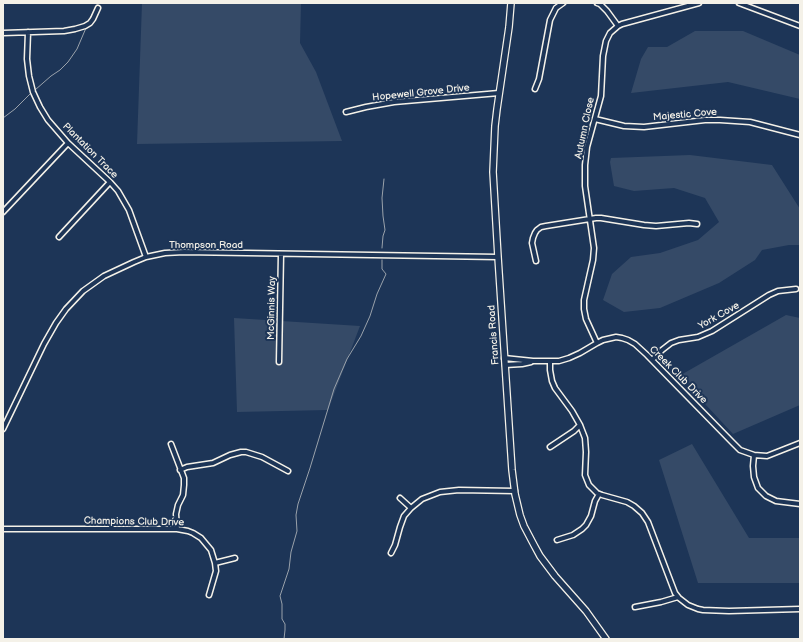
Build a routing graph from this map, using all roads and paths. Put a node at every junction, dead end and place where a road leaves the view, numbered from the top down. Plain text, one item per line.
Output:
1 (511, 3) edge
2 (563, 3) edge
3 (597, 3) edge
4 (699, 3) edge
5 (740, 3) edge
6 (98, 8) dead end
7 (800, 21) edge
8 (618, 26) junction
9 (799, 26) edge
10 (28, 32) junction
11 (3, 33) edge
12 (535, 89) dead end
13 (499, 93) junction
14 (346, 112) dead end
15 (595, 119) junction
16 (800, 135) edge
17 (68, 143) junction
18 (110, 182) junction
19 (3, 212) edge
20 (590, 219) junction
21 (697, 224) dead end
22 (59, 237) dead end
23 (281, 254) junction
24 (146, 257) junction
25 (498, 257) junction
26 (536, 261) dead end
27 (796, 289) dead end
28 (597, 343) junction
29 (504, 358) junction
30 (652, 360) junction
31 (533, 361) junction
32 (550, 361) junction
33 (279, 362) dead end
34 (505, 365) junction
35 (580, 425) junction
36 (3, 429) edge
37 (800, 443) edge
38 (171, 444) dead end
39 (550, 447) dead end
40 (754, 455) junction
41 (180, 470) junction
42 (288, 471) dead end
43 (514, 491) junction
44 (599, 494) junction
45 (400, 498) dead end
46 (800, 504) edge
47 (411, 508) junction
48 (3, 529) edge
49 (177, 529) junction
50 (558, 540) dead end
51 (392, 553) dead end
52 (235, 558) dead end
53 (215, 563) junction
54 (209, 595) dead end
55 (678, 597) junction
56 (635, 607) dead end
57 (800, 609) edge
58 (606, 639) edge

1 - 13 street, Francis Road
2 - 12 street
3 - 8 street
4 - 8 street
5 - 9 street
6 - 10 street
7 - 9 street
8 - 15 street, Autumn Close
10 - 11 street
10 - 17 street, Plantation Trace
13 - 14 street, Hopewell Grove Drive
13 - 25 street, Francis Road
15 - 16 street, Majestic Cove
15 - 20 street, Autumn Close
17 - 18 street, Plantation Trace
17 - 19 street
18 - 22 street
18 - 24 street, Plantation Trace
20 - 21 street
20 - 26 street
20 - 28 street, Autumn Close
23 - 24 street, Thompson Road
23 - 25 street, Thompson Road
23 - 33 street, McGinnis Way
24 - 36 street, Thompson Road
25 - 29 street, Francis Road
27 - 30 street, York Cove
28 - 30 street, Creek Club Drive
28 - 32 street, Creek Club Drive
29 - 31 street, Creek Club Drive
29 - 34 street, Francis Road
30 - 40 street, Creek Club Drive
31 - 32 street, Creek Club Drive
31 - 34 street, Creek Club Drive
32 - 35 street
34 - 43 street, Francis Road
35 - 39 street
35 - 44 street
37 - 40 street
38 - 41 street
40 - 46 street
41 - 42 street
41 - 49 street
43 - 47 street
43 - 58 street, Francis Road
44 - 50 street
44 - 55 street
45 - 47 street
47 - 51 street
48 - 49 street, Champions Club Drive
49 - 53 street, Champions Club Drive
52 - 53 street
53 - 54 street
55 - 56 street
55 - 57 street

